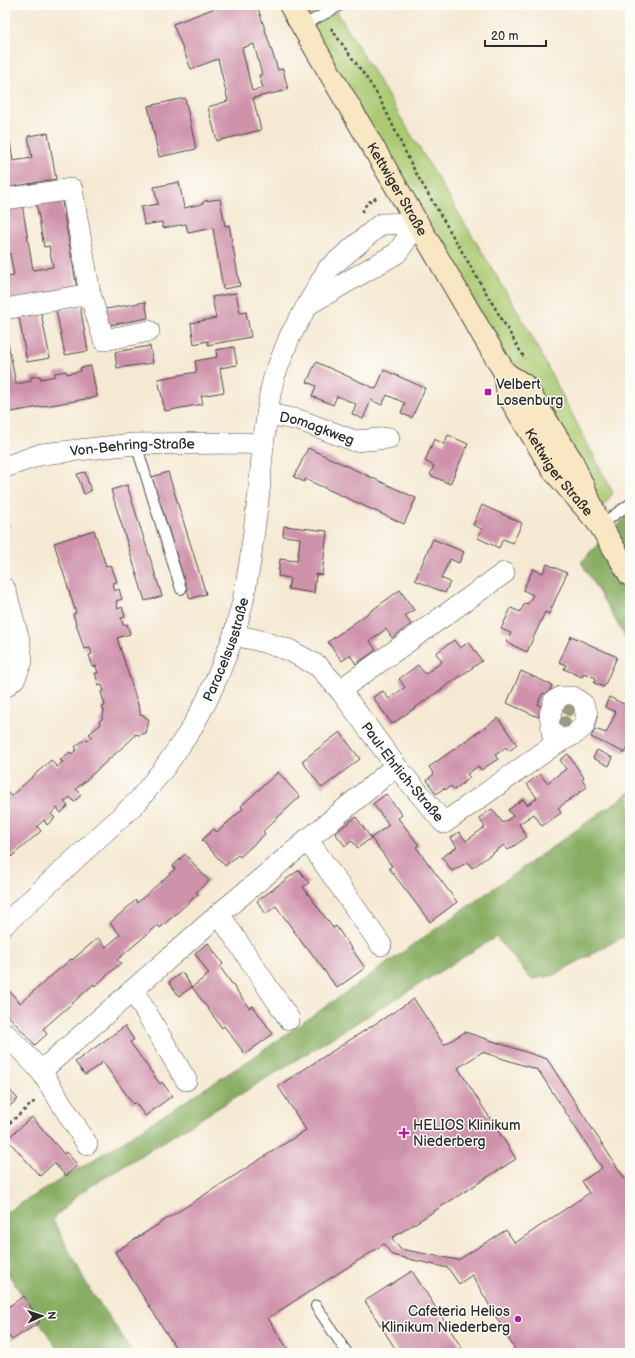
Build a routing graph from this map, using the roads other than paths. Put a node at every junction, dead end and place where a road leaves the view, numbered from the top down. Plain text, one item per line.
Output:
1 (290, 5) edge
2 (341, 5) edge
3 (302, 26) junction
4 (5, 200) edge
5 (418, 223) junction
6 (90, 294) junction
7 (308, 304) junction
8 (5, 309) edge
9 (149, 331) dead end
10 (267, 414) junction
11 (389, 438) dead end
12 (134, 444) junction
13 (263, 444) junction
14 (5, 467) edge
15 (630, 504) edge
16 (600, 526) junction
17 (504, 573) dead end
18 (630, 575) edge
19 (5, 588) edge
20 (181, 589) dead end
21 (234, 635) junction
22 (5, 687) edge
23 (340, 690) junction
24 (554, 745) dead end
25 (396, 766) junction
26 (307, 839) junction
27 (218, 914) junction
28 (5, 924) edge
29 (381, 945) dead end
30 (133, 990) junction
31 (289, 1019) dead end
32 (5, 1033) edge
33 (46, 1079) junction
34 (186, 1080) dead end
35 (87, 1144) dead end
36 (316, 1306) dead end
37 (347, 1353) edge

1 - 3 main road, Kettwiger Straße
2 - 3 lane
3 - 5 main road, Kettwiger Straße
4 - 6 street
5 - 7 street
5 - 7 street, Paracelsusstraße
5 - 16 main road, Kettwiger Straße
6 - 8 street
6 - 9 street
7 - 10 street, Paracelsusstraße
10 - 11 street, Domagkweg
10 - 13 street, Paracelsusstraße
12 - 13 street, Von-Behring-Straße
12 - 14 street, Von-Behring-Straße
12 - 20 lane
13 - 21 street, Paracelsusstraße
15 - 16 lane
16 - 18 main road, Kettwiger Straße
17 - 23 street
19 - 22 street
21 - 23 street, Paul-Ehrlich-Straße
21 - 28 street, Paracelsusstraße
23 - 25 street, Paul-Ehrlich-Straße
24 - 25 street, Paul-Ehrlich-Straße
25 - 26 street
26 - 27 street
26 - 29 street
27 - 30 street
27 - 31 street
30 - 33 street
30 - 34 street
32 - 33 street
33 - 35 street
36 - 37 lane

